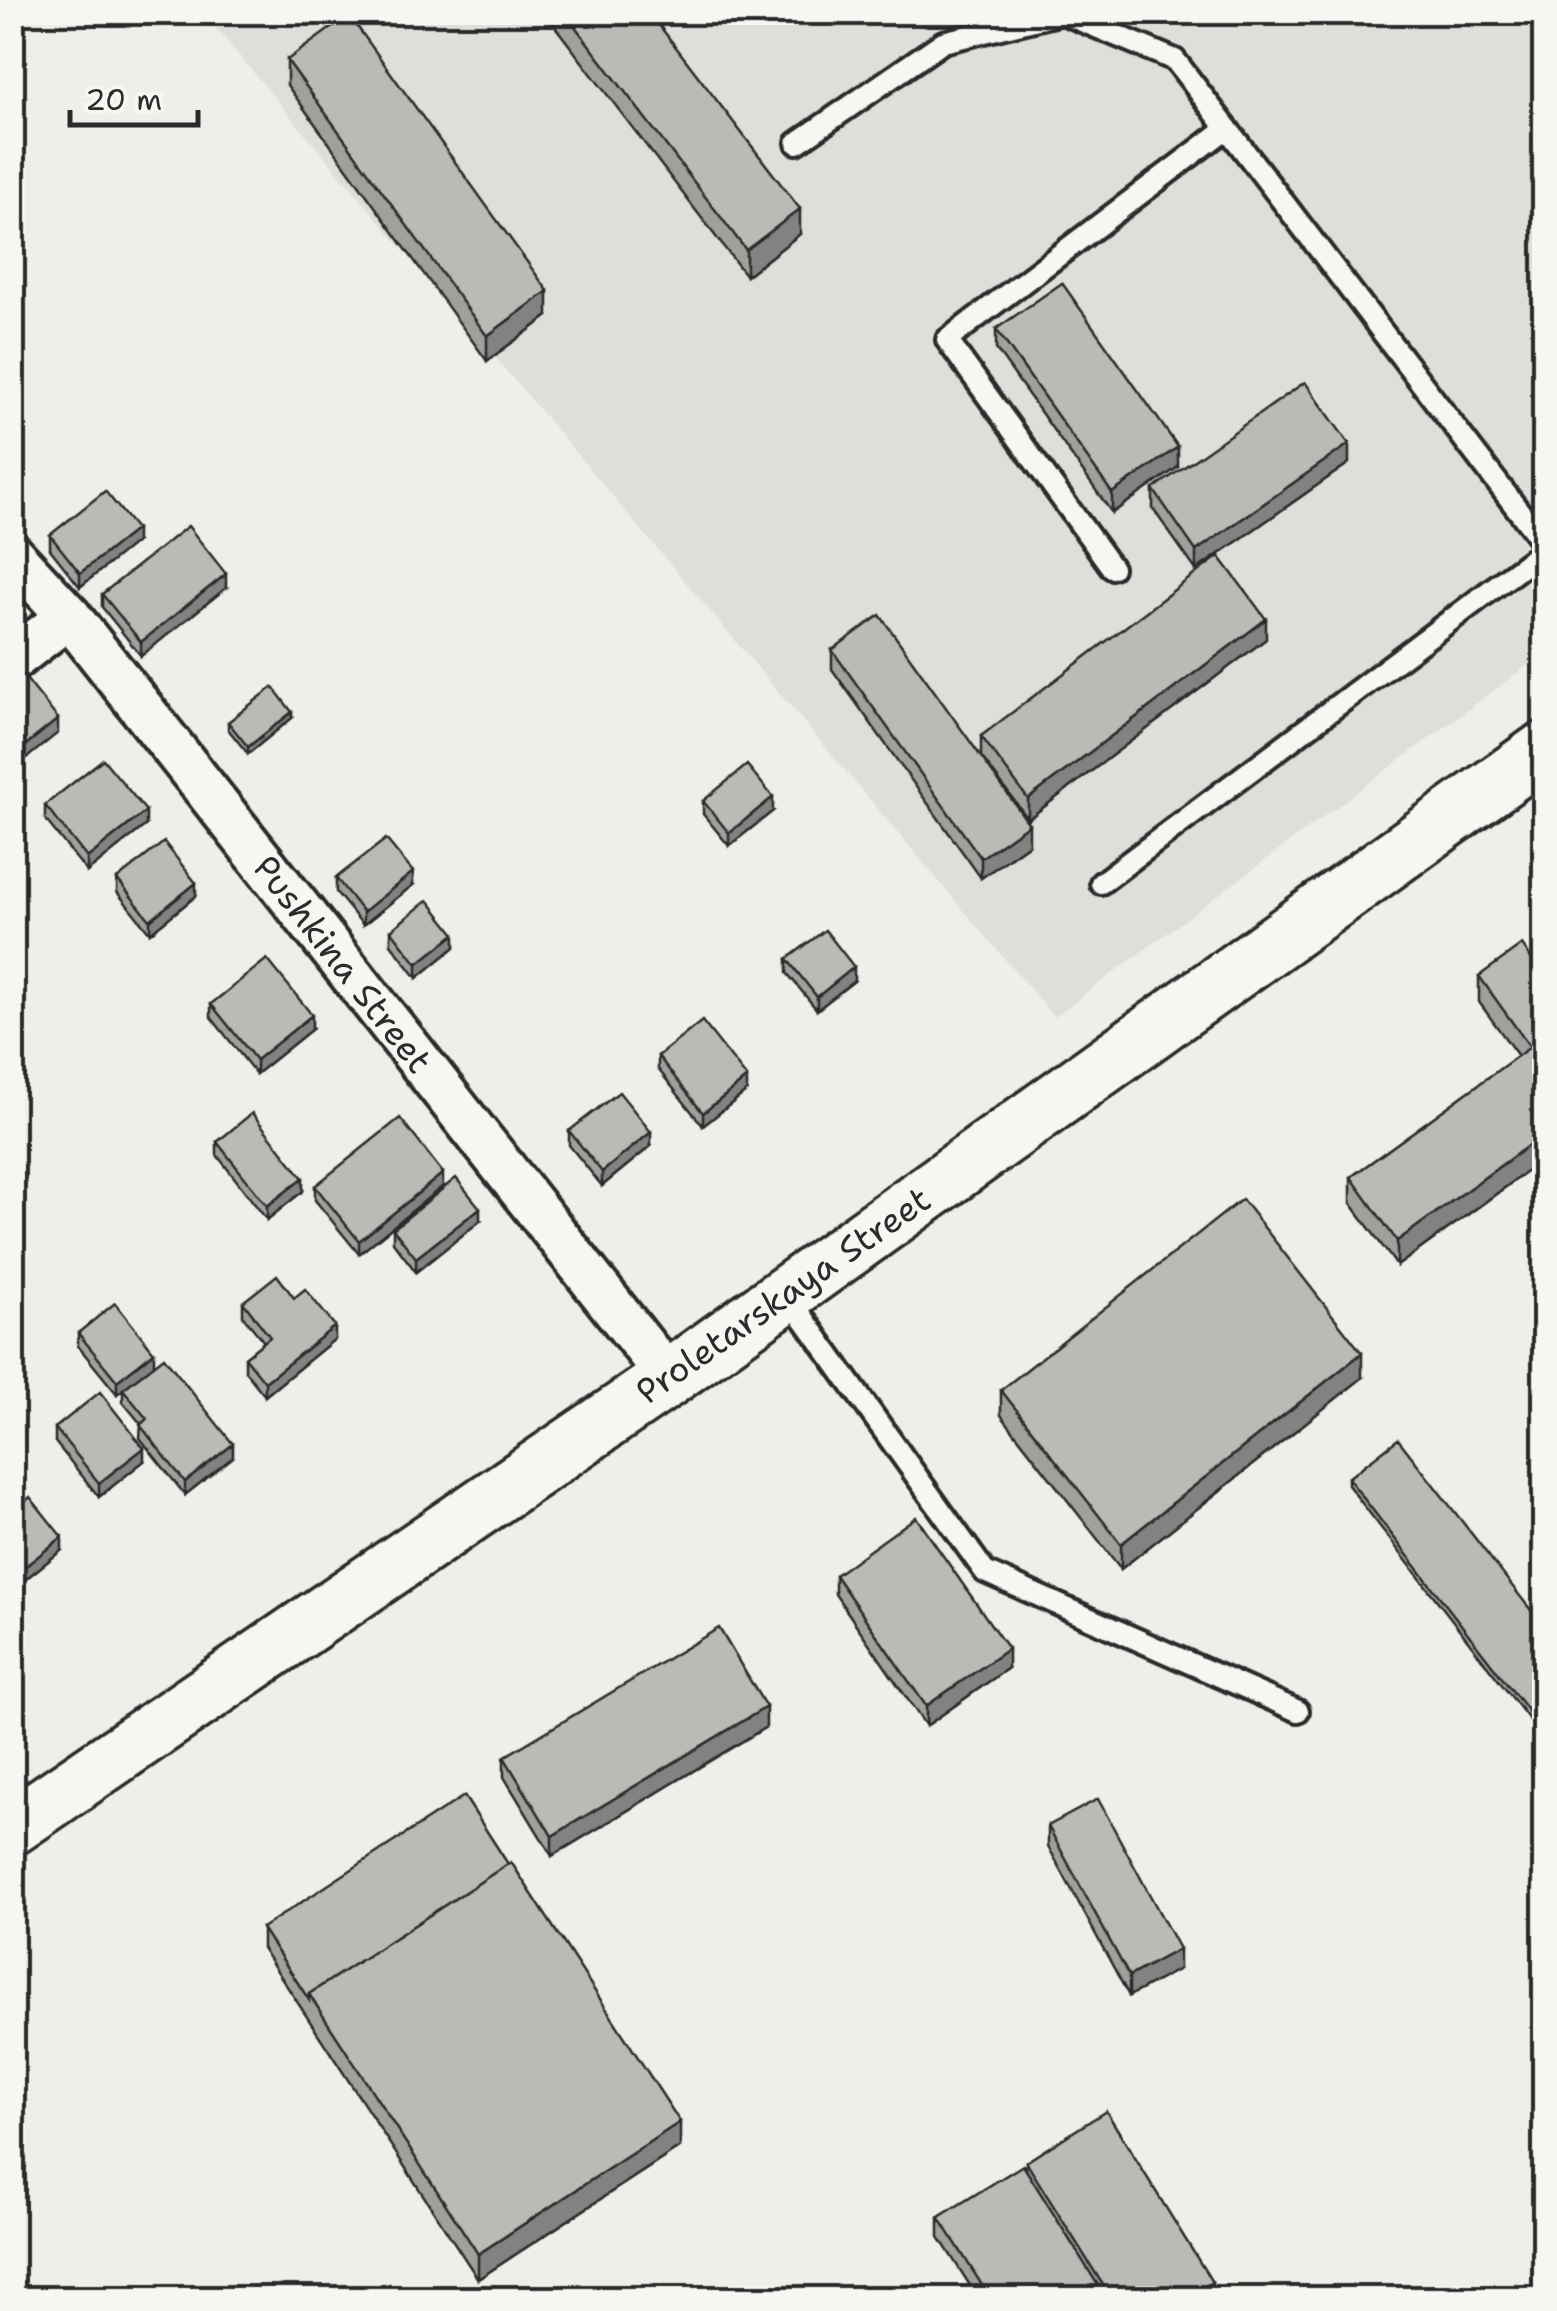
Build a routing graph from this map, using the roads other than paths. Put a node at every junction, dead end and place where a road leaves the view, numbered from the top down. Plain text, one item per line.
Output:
1 (1227, 128) junction
2 (797, 143) dead end
3 (1544, 547) edge
4 (12, 554) edge
5 (1112, 568) dead end
6 (68, 616) junction
7 (12, 660) edge
8 (1543, 753) edge
9 (1101, 884) dead end
10 (786, 1294) junction
11 (669, 1378) junction
12 (1298, 1712) dead end
13 (13, 1825) edge

1 - 2 lane
1 - 3 lane
1 - 5 lane
3 - 9 lane
4 - 6 street, Pushkina Street
6 - 7 street
6 - 11 street, Pushkina Street
8 - 10 street, Proletarskaya Street
10 - 11 street, Proletarskaya Street
10 - 12 lane
11 - 13 street, Proletarskaya Street

